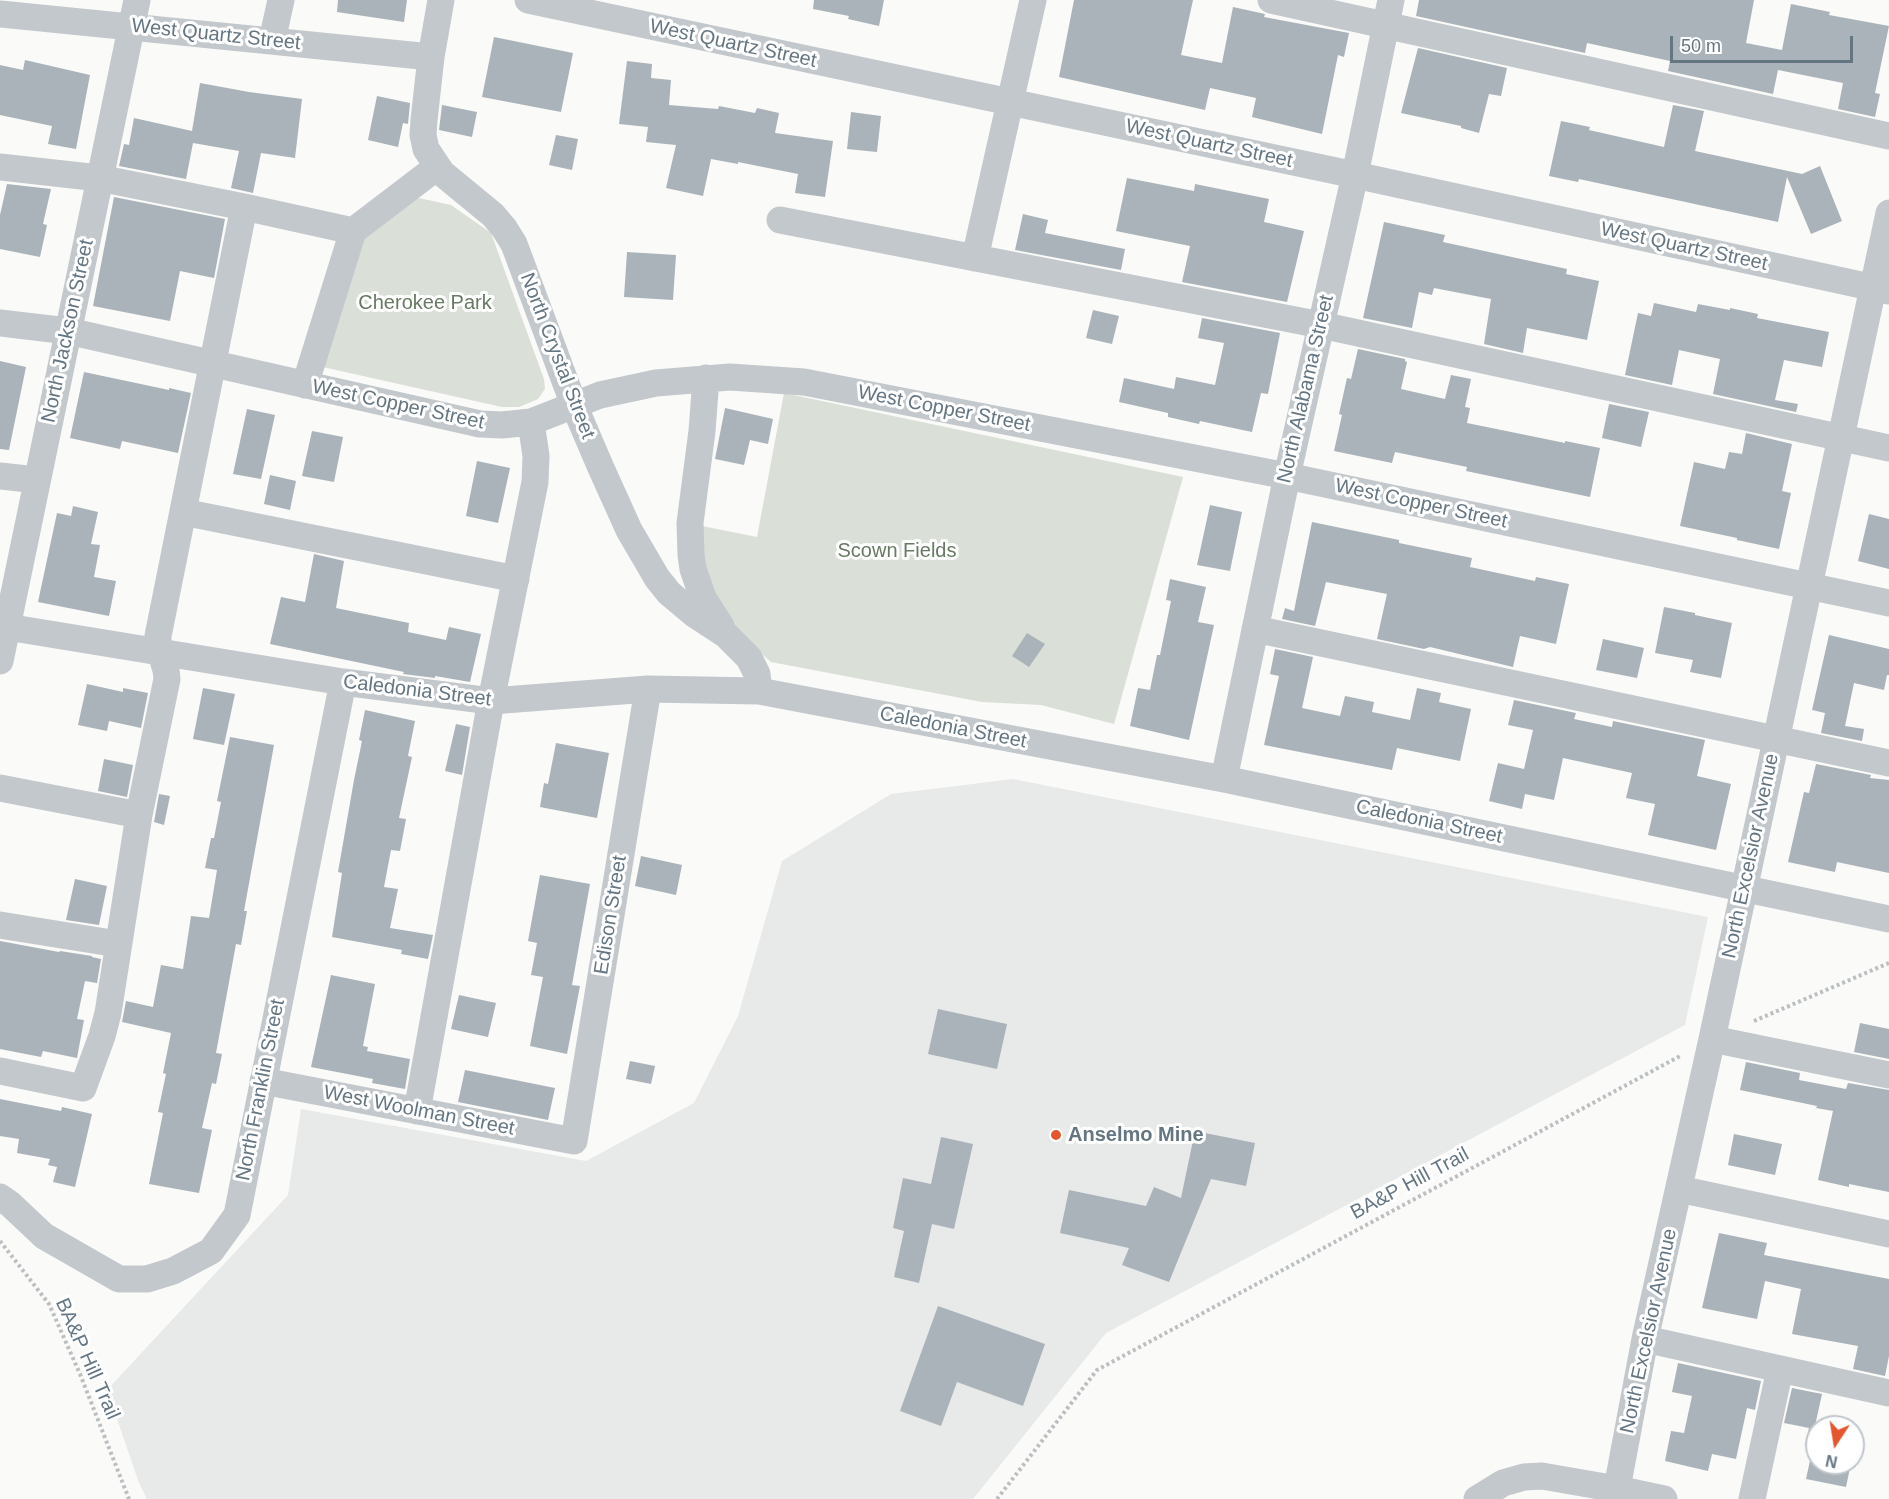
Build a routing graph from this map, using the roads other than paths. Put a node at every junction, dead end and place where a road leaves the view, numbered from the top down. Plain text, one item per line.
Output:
1 (137, 0) edge
2 (281, 0) edge
3 (441, 0) edge
4 (528, 0) edge
5 (1033, 0) edge
6 (1271, 0) edge
7 (1388, 12) edge
8 (0, 14) edge
9 (131, 26) junction
10 (272, 40) junction
11 (431, 57) junction
12 (1010, 103) junction
13 (1889, 136) edge
14 (0, 167) edge
15 (437, 167) junction
16 (1354, 175) junction
17 (99, 178) junction
18 (244, 207) junction
19 (1889, 213) edge
20 (780, 220) dead end
21 (352, 231) junction
22 (975, 258) junction
23 (1881, 290) edge
24 (0, 323) edge
25 (1321, 325) junction
26 (68, 331) junction
27 (212, 363) junction
28 (706, 378) junction
29 (305, 385) junction
30 (574, 405) junction
31 (531, 422) junction
32 (1842, 439) junction
33 (1889, 448) edge
34 (0, 476) edge
35 (1287, 476) junction
36 (37, 480) junction
37 (183, 512) junction
38 (516, 579) junction
39 (1809, 585) junction
40 (1889, 603) edge
41 (7, 627) junction
42 (1255, 629) junction
43 (726, 635) junction
44 (162, 653) junction
45 (0, 662) edge
46 (343, 682) junction
47 (648, 688) junction
48 (759, 691) junction
49 (491, 701) junction
50 (1775, 738) junction
51 (1889, 763) edge
52 (1224, 778) junction
53 (0, 789) edge
54 (139, 815) junction
55 (1744, 887) junction
56 (1889, 919) edge
57 (0, 925) edge
58 (118, 944) junction
59 (1712, 1039) junction
60 (0, 1071) edge
61 (1889, 1075) edge
62 (263, 1081) junction
63 (417, 1111) junction
64 (574, 1141) joint
65 (1679, 1189) junction
66 (0, 1197) edge
67 (1889, 1234) edge
68 (1645, 1339) junction
69 (1780, 1369) junction
70 (1889, 1393) edge
71 (1616, 1494) edge
72 (1477, 1499) edge
73 (1664, 1499) edge
74 (1752, 1499) edge

1 - 9 street, North Jackson Street
2 - 10 street
3 - 11 street, North Crystal Street
4 - 12 street, West Quartz Street
5 - 12 street
6 - 7 street
7 - 13 street
7 - 16 street, North Alabama Street
8 - 9 street, West Quartz Street
9 - 10 street, West Quartz Street
9 - 17 street, North Jackson Street
10 - 11 street, West Quartz Street
11 - 15 street, North Crystal Street
12 - 16 street, West Quartz Street
12 - 22 street
14 - 17 street
15 - 21 street
15 - 30 street, North Crystal Street
16 - 23 street, West Quartz Street
16 - 25 street, North Alabama Street
17 - 18 street
17 - 26 street, North Jackson Street
18 - 21 street
18 - 27 street
19 - 23 street, North Excelsior Avenue
20 - 22 street
21 - 29 street
22 - 25 street
23 - 32 street, North Excelsior Avenue
24 - 26 street, West Copper Street
25 - 32 street
25 - 35 street, North Alabama Street
26 - 27 street, West Copper Street
26 - 36 street, North Jackson Street
27 - 29 street, West Copper Street
27 - 37 street
28 - 30 street, West Copper Street
28 - 35 street, West Copper Street
28 - 43 street
29 - 31 street, West Copper Street
30 - 31 street, West Copper Street
30 - 43 street, North Crystal Street
31 - 38 street
32 - 33 street
32 - 39 street, North Excelsior Avenue
34 - 36 street
35 - 39 street, West Copper Street
35 - 42 street, North Alabama Street
36 - 41 street, North Jackson Street
37 - 38 street
37 - 44 street
38 - 49 street
39 - 40 street, West Copper Street
39 - 50 street, North Excelsior Avenue
41 - 44 street, Caledonia Street
41 - 45 street, North Jackson Street
42 - 50 street
42 - 52 street, North Alabama Street
43 - 48 street, North Crystal Street
44 - 46 street, Caledonia Street
44 - 54 street
46 - 49 street, Caledonia Street
46 - 62 street, North Franklin Street
47 - 48 street, Caledonia Street
47 - 49 street, Caledonia Street
47 - 64 street, Edison Street
48 - 52 street, Caledonia Street
49 - 63 street
50 - 51 street
50 - 55 street, North Excelsior Avenue
52 - 55 street, Caledonia Street
53 - 54 street
54 - 58 street
55 - 56 street, Caledonia Street
55 - 59 street, North Excelsior Avenue
57 - 58 street
58 - 60 street
59 - 61 street
59 - 65 street, North Excelsior Avenue
62 - 63 street, West Woolman Street
62 - 66 street, North Franklin Street
63 - 64 street, West Woolman Street
65 - 67 street
65 - 68 street, North Excelsior Avenue
68 - 69 street
68 - 71 street, North Excelsior Avenue
69 - 70 street
69 - 74 street
71 - 72 street
71 - 73 street

